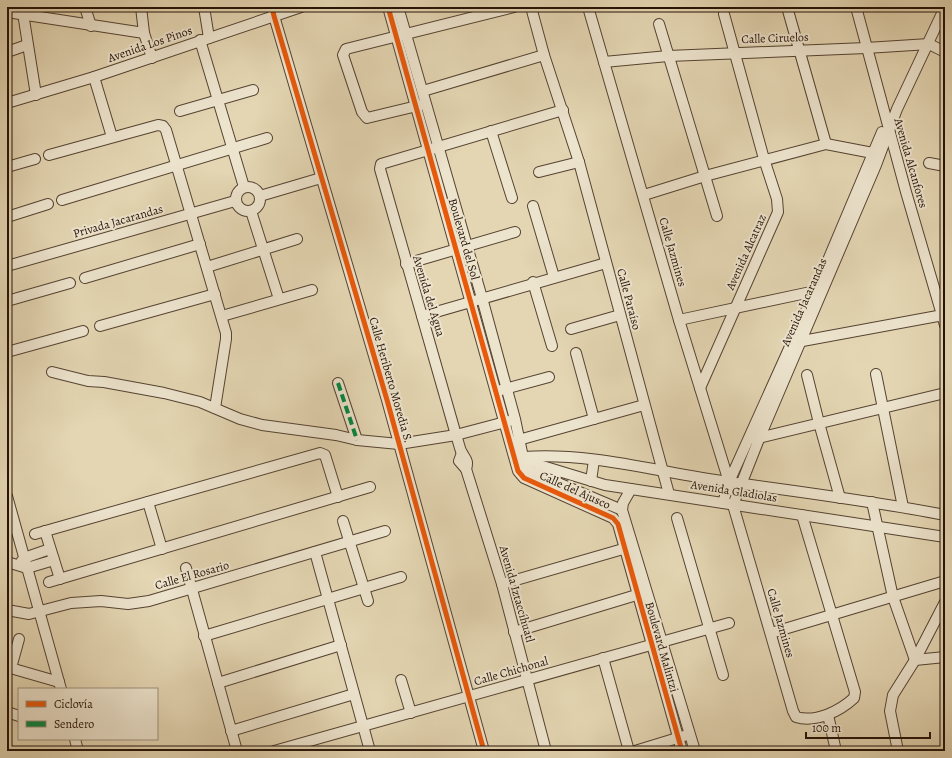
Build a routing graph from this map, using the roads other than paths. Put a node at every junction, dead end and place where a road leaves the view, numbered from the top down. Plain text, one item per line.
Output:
1 (85, 7) edge
2 (141, 7) edge
3 (204, 7) edge
4 (301, 7) edge
5 (388, 7) edge
6 (398, 7) edge
7 (514, 7) edge
8 (532, 7) edge
9 (588, 7) edge
10 (787, 7) edge
11 (856, 7) edge
12 (945, 7) edge
13 (23, 11) edge
14 (7, 12) edge
15 (273, 12) edge
16 (724, 14) dead end
17 (659, 24) dead end
18 (90, 26) junction
19 (144, 33) junction
20 (406, 33) junction
21 (396, 36) junction
22 (205, 39) junction
23 (929, 44) junction
24 (27, 45) junction
25 (866, 48) junction
26 (799, 51) junction
27 (7, 52) edge
28 (945, 52) edge
29 (734, 53) junction
30 (544, 56) junction
31 (668, 56) junction
32 (152, 58) junction
33 (604, 62) junction
34 (94, 77) junction
35 (253, 90) dead end
36 (423, 91) junction
37 (36, 95) junction
38 (218, 100) junction
39 (7, 103) edge
40 (426, 103) junction
41 (416, 106) junction
42 (563, 110) junction
43 (180, 111) dead end
44 (888, 128) junction
45 (491, 131) junction
46 (112, 137) junction
47 (268, 138) dead end
48 (826, 144) junction
49 (439, 146) junction
50 (233, 149) junction
51 (429, 149) junction
52 (876, 154) junction
53 (49, 155) dead end
54 (35, 159) dead end
55 (764, 159) junction
56 (579, 162) junction
57 (929, 163) dead end
58 (177, 166) junction
59 (945, 166) edge
60 (7, 167) edge
61 (539, 172) dead end
62 (705, 176) junction
63 (321, 178) junction
64 (244, 187) junction
65 (644, 195) junction
66 (260, 196) junction
67 (512, 198) dead end
68 (62, 200) dead end
69 (236, 201) junction
70 (48, 204) dead end
71 (533, 206) dead end
72 (251, 211) junction
73 (191, 214) junction
74 (717, 216) dead end
75 (7, 217) edge
76 (515, 232) dead end
77 (297, 239) dead end
78 (200, 244) junction
79 (467, 246) junction
80 (457, 249) junction
81 (263, 250) junction
82 (606, 263) junction
83 (406, 264) junction
84 (7, 266) edge
85 (207, 267) junction
86 (554, 277) junction
87 (85, 278) dead end
88 (70, 282) dead end
89 (533, 282) junction
90 (312, 290) dead end
91 (819, 290) junction
92 (940, 290) edge
93 (215, 294) junction
94 (482, 298) junction
95 (279, 300) junction
96 (7, 301) edge
97 (471, 301) junction
98 (736, 307) junction
99 (620, 315) junction
100 (222, 316) junction
101 (422, 316) junction
102 (679, 320) junction
103 (944, 320) edge
104 (100, 326) dead end
105 (571, 329) dead end
106 (83, 330) dead end
107 (795, 342) junction
108 (494, 344) junction
109 (552, 346) dead end
110 (483, 347) junction
111 (7, 352) edge
112 (576, 353) dead end
113 (52, 372) dead end
114 (876, 374) dead end
115 (807, 375) dead end
116 (549, 377) dead end
117 (338, 383) dead end
118 (506, 388) junction
119 (700, 388) junction
120 (495, 392) junction
121 (945, 393) edge
122 (644, 405) junction
123 (216, 408) junction
124 (881, 408) junction
125 (515, 419) junction
126 (594, 419) junction
127 (504, 422) junction
128 (818, 423) junction
129 (456, 435) junction
130 (759, 439) junction
131 (356, 440) junction
132 (520, 440) junction
133 (747, 441) junction
134 (510, 443) junction
135 (400, 444) junction
136 (519, 458) junction
137 (594, 460) junction
138 (663, 471) junction
139 (521, 475) joint
140 (591, 481) junction
141 (729, 482) junction
142 (742, 483) junction
143 (370, 487) dead end
144 (631, 489) junction
145 (669, 494) junction
146 (7, 496) edge
147 (338, 497) junction
148 (840, 498) junction
149 (148, 502) junction
150 (872, 502) junction
151 (723, 503) junction
152 (733, 505) junction
153 (903, 507) junction
154 (622, 510) junction
155 (802, 515) junction
156 (945, 515) edge
157 (10, 518) edge
158 (677, 518) dead end
159 (343, 521) dead end
160 (877, 526) junction
161 (385, 531) dead end
162 (945, 537) edge
163 (349, 542) junction
164 (629, 547) junction
165 (50, 549) junction
166 (162, 549) junction
167 (315, 552) junction
168 (54, 560) junction
169 (7, 562) edge
170 (23, 564) junction
171 (186, 568) dead end
172 (401, 577) dead end
173 (60, 579) junction
174 (945, 581) edge
175 (50, 582) dead end
176 (502, 584) junction
177 (191, 588) junction
178 (364, 588) junction
179 (642, 594) junction
180 (893, 597) junction
181 (328, 599) junction
182 (368, 601) dead end
183 (945, 602) edge
184 (7, 610) edge
185 (40, 613) junction
186 (833, 615) junction
187 (729, 623) dead end
188 (709, 628) junction
189 (514, 632) junction
190 (771, 633) junction
191 (204, 636) junction
192 (19, 639) dead end
193 (656, 642) junction
194 (341, 645) junction
195 (603, 658) junction
196 (945, 658) edge
197 (915, 660) junction
198 (9, 668) edge
199 (723, 675) dead end
200 (401, 680) dead end
201 (528, 680) junction
202 (218, 683) junction
203 (60, 685) edge
204 (354, 694) junction
205 (470, 696) junction
206 (7, 712) edge
207 (411, 713) junction
208 (828, 715) junction
209 (18, 716) edge
210 (363, 726) junction
211 (231, 730) junction
212 (689, 734) junction
213 (678, 738) junction
214 (75, 740) edge
215 (78, 751) edge
216 (237, 751) edge
217 (274, 751) edge
218 (370, 751) edge
219 (484, 751) edge
220 (546, 751) edge
221 (629, 751) edge
222 (635, 751) edge
223 (682, 751) edge
224 (695, 751) edge
225 (836, 751) edge
226 (898, 751) edge

1 - 18 street
2 - 19 street
3 - 22 street
4 - 15 street, Avenida Los Pinos
5 - 21 street, Boulevard del Sol
6 - 20 street, Boulevard del Sol
7 - 20 street
8 - 30 street, Calle Paraíso
9 - 33 street, Calle Jazmines
10 - 26 street
11 - 25 street, Avenida Alcanfores
12 - 23 street, Avenida Jacarandas
13 - 14 street
13 - 18 street
13 - 24 street
15 - 22 street, Avenida Los Pinos
15 - 63 street, Calle Heriberto Moredia S.
16 - 29 street, Avenida Alcatraz
17 - 31 street
18 - 19 street
19 - 32 street
20 - 21 street
20 - 36 street, Boulevard del Sol
21 - 41 street, Boulevard del Sol
21 - 41 street
22 - 32 street, Avenida Los Pinos
22 - 38 street
23 - 25 street, Calle Ciruelos
23 - 28 street
23 - 44 street, Avenida Jacarandas
24 - 27 street
24 - 37 street
25 - 26 street, Calle Ciruelos
25 - 44 street, Avenida Alcanfores
26 - 29 street, Calle Ciruelos
26 - 48 street
29 - 31 street, Calle Ciruelos
29 - 55 street, Avenida Alcatraz
30 - 36 street
30 - 42 street, Calle Paraíso
31 - 33 street, Calle Ciruelos
31 - 62 street
32 - 34 street, Avenida Los Pinos
33 - 65 street, Calle Jazmines
34 - 37 street, Avenida Los Pinos
34 - 46 street
35 - 38 street
36 - 40 street, Boulevard del Sol
37 - 39 street, Avenida Los Pinos
38 - 43 street
38 - 50 street
40 - 41 street
40 - 49 street, Boulevard del Sol
41 - 51 street, Boulevard del Sol
42 - 45 street
42 - 56 street, Calle Paraíso
44 - 52 street, Avenida Jacarandas
44 - 92 street, Avenida Alcanfores
45 - 49 street
45 - 67 street
46 - 53 street
46 - 58 street
47 - 50 street
48 - 52 street
48 - 55 street
49 - 51 street
49 - 79 street, Boulevard del Sol
50 - 58 street
50 - 64 street
51 - 80 street, Boulevard del Sol
51 - 83 street, Avenida del Agua
52 - 91 street, Avenida Jacarandas
54 - 60 street
55 - 62 street
55 - 98 street, Avenida Alcatraz
56 - 61 street
56 - 82 street, Calle Paraíso
57 - 59 street
58 - 68 street
58 - 73 street
62 - 65 street
62 - 74 street
63 - 66 street
63 - 135 street, Calle Heriberto Moredia S.
64 - 66 street
64 - 69 street
65 - 102 street, Calle Jazmines
66 - 72 street
69 - 72 street
69 - 73 street, Privada Jacarandas
70 - 75 street
71 - 86 street
72 - 81 street
73 - 78 street
73 - 84 street, Privada Jacarandas
76 - 79 street
77 - 81 street
78 - 85 street
78 - 87 street
79 - 80 street
79 - 94 street, Boulevard del Sol
80 - 83 street
80 - 97 street, Boulevard del Sol
81 - 85 street
81 - 95 street
82 - 86 street
82 - 99 street, Calle Paraíso
83 - 101 street, Avenida del Agua
85 - 93 street
86 - 89 street
88 - 96 street
89 - 94 street
89 - 109 street
90 - 95 street
91 - 98 street
91 - 107 street, Avenida Jacarandas
92 - 103 street, Avenida Alcanfores
93 - 100 street
93 - 104 street
94 - 97 street
94 - 108 street, Boulevard del Sol
95 - 100 street
97 - 101 street
97 - 110 street, Boulevard del Sol
98 - 102 street
98 - 119 street, Avenida Alcatraz
99 - 105 street
99 - 122 street, Calle Paraíso
100 - 123 street
101 - 129 street, Avenida del Agua
102 - 119 street, Calle Jazmines
103 - 107 street
106 - 111 street
107 - 130 street, Avenida Jacarandas
107 - 133 street, Avenida Jacarandas
108 - 110 street
108 - 118 street, Boulevard del Sol
110 - 120 street, Boulevard del Sol
112 - 126 street
113 - 123 street
114 - 124 street
115 - 128 street
116 - 118 street
117 - 131 street
118 - 120 street
118 - 125 street, Boulevard del Sol
119 - 141 street, Calle Jazmines
120 - 127 street, Boulevard del Sol
121 - 124 street
122 - 126 street
122 - 138 street, Calle Paraíso
123 - 131 street
124 - 128 street
124 - 153 street
125 - 127 street
125 - 132 street, Boulevard del Sol
126 - 132 street
127 - 129 street
127 - 134 street, Boulevard del Sol
128 - 130 street
128 - 148 street
129 - 135 street
129 - 176 street, Avenida Iztaccíhuatl
130 - 133 street
130 - 142 street, Avenida Jacarandas
131 - 135 street
132 - 134 street
132 - 136 street, Boulevard del Sol
133 - 141 street, Avenida Jacarandas
134 - 136 street, Boulevard del Sol
135 - 205 street, Calle Heriberto Moredia S.
136 - 137 street, Avenida Gladiolas
136 - 139 street, Boulevard del Sol
136 - 140 street, Avenida Gladiolas
136 - 154 street, Calle del Ajusco
137 - 138 street, Avenida Gladiolas
137 - 140 street
138 - 141 street, Avenida Gladiolas
138 - 145 street, Calle Paraíso
139 - 164 street, Calle del Ajusco
140 - 144 street, Avenida Gladiolas
141 - 142 street, Avenida Gladiolas
141 - 151 street
142 - 148 street, Avenida Gladiolas
142 - 152 street, Avenida Jacarandas
143 - 147 street
144 - 145 street, Avenida Gladiolas
144 - 154 street
145 - 151 street, Avenida Gladiolas
146 - 157 street
147 - 149 street
147 - 166 street
148 - 150 street, Avenida Gladiolas
149 - 165 street
149 - 166 street
150 - 153 street, Avenida Gladiolas
150 - 160 street
151 - 152 street, Avenida Gladiolas
152 - 155 street, Avenida Gladiolas
152 - 190 street, Calle Jazmines
153 - 156 street, Avenida Gladiolas
154 - 164 street, Boulevard Malintzi
155 - 160 street, Avenida Gladiolas
155 - 186 street
157 - 170 street
158 - 188 street
159 - 163 street
160 - 162 street, Avenida Gladiolas
160 - 180 street
161 - 163 street, Calle El Rosario
163 - 167 street, Calle El Rosario
163 - 178 street
164 - 176 street
164 - 179 street, Boulevard Malintzi
165 - 168 street
165 - 170 street
166 - 173 street
167 - 177 street, Calle El Rosario
167 - 181 street
168 - 170 street
168 - 173 street
169 - 170 street
170 - 185 street
171 - 177 street
172 - 178 street
173 - 175 street
174 - 180 street
176 - 189 street, Avenida Iztaccíhuatl
177 - 185 street, Calle El Rosario
177 - 191 street
178 - 181 street
178 - 182 street
179 - 189 street
179 - 193 street, Boulevard Malintzi
180 - 186 street
180 - 197 street
181 - 191 street
181 - 194 street
183 - 197 street
184 - 185 street
185 - 203 street
186 - 190 street
186 - 208 street
187 - 188 street, Calle Chichonal
188 - 193 street, Calle Chichonal
188 - 199 street
189 - 201 street, Avenida Iztaccíhuatl
190 - 208 street, Calle Jazmines
191 - 202 street
192 - 198 street
193 - 195 street, Calle Chichonal
193 - 212 street, Boulevard Malintzi
193 - 213 street, Boulevard Malintzi
194 - 202 street
194 - 204 street
195 - 201 street, Calle Chichonal
195 - 221 street
196 - 197 street
197 - 226 street
198 - 203 street
200 - 207 street
201 - 205 street, Calle Chichonal
201 - 220 street, Avenida Iztaccíhuatl
202 - 211 street
204 - 210 street
204 - 211 street
205 - 207 street, Calle Chichonal
205 - 219 street, Calle Heriberto Moredia S.
206 - 209 street
207 - 210 street, Calle Chichonal
208 - 225 street
210 - 217 street, Calle Chichonal
210 - 218 street
211 - 216 street
212 - 213 street
212 - 224 street, Boulevard Malintzi
213 - 222 street
213 - 223 street, Boulevard Malintzi
214 - 215 street

